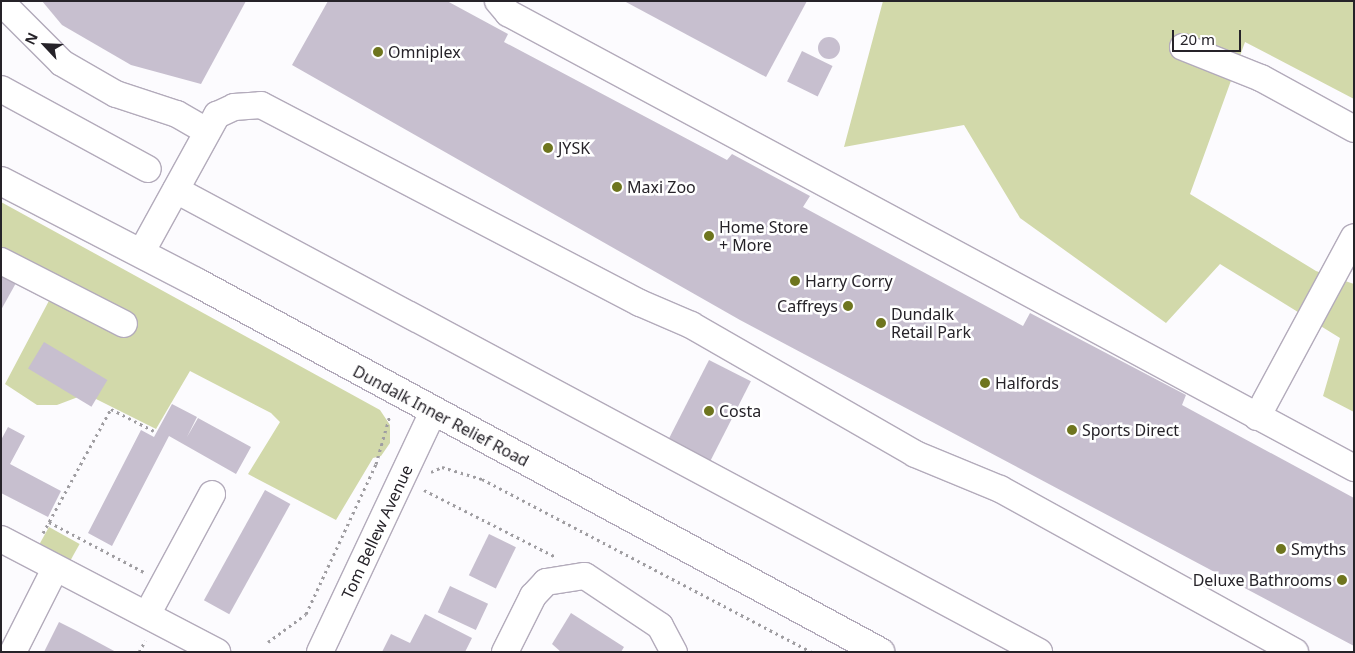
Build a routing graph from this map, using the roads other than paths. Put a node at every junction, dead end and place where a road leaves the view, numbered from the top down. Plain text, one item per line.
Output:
1 (498, 1) edge
2 (1, 2) edge
3 (1183, 47) dead end
4 (1, 89) edge
5 (1354, 129) edge
6 (205, 130) junction
7 (148, 169) dead end
8 (1, 182) edge
9 (176, 190) junction
10 (1354, 237) edge
11 (140, 253) junction
12 (1, 262) edge
13 (124, 324) dead end
14 (433, 412) junction
15 (1258, 417) junction
16 (1354, 468) edge
17 (212, 494) dead end
18 (1, 539) edge
19 (55, 569) junction
20 (148, 613) junction
21 (13, 652) edge
22 (217, 652) edge
23 (320, 652) edge
24 (505, 652) edge
25 (674, 652) edge
26 (880, 652) edge
27 (1039, 652) edge
28 (1295, 652) edge

1 - 15 street
2 - 6 street
3 - 5 street
4 - 7 street
6 - 9 street
6 - 28 street
8 - 11 main road, Dundalk Inner Relief Road
9 - 11 street
9 - 27 street
10 - 15 street
11 - 14 main road, Dundalk Inner Relief Road
12 - 13 street
14 - 23 street, Tom Bellew Avenue
14 - 26 main road, Dundalk Inner Relief Road
15 - 16 street
17 - 20 street
18 - 19 street
19 - 20 street
19 - 21 street
20 - 22 street
24 - 25 street

